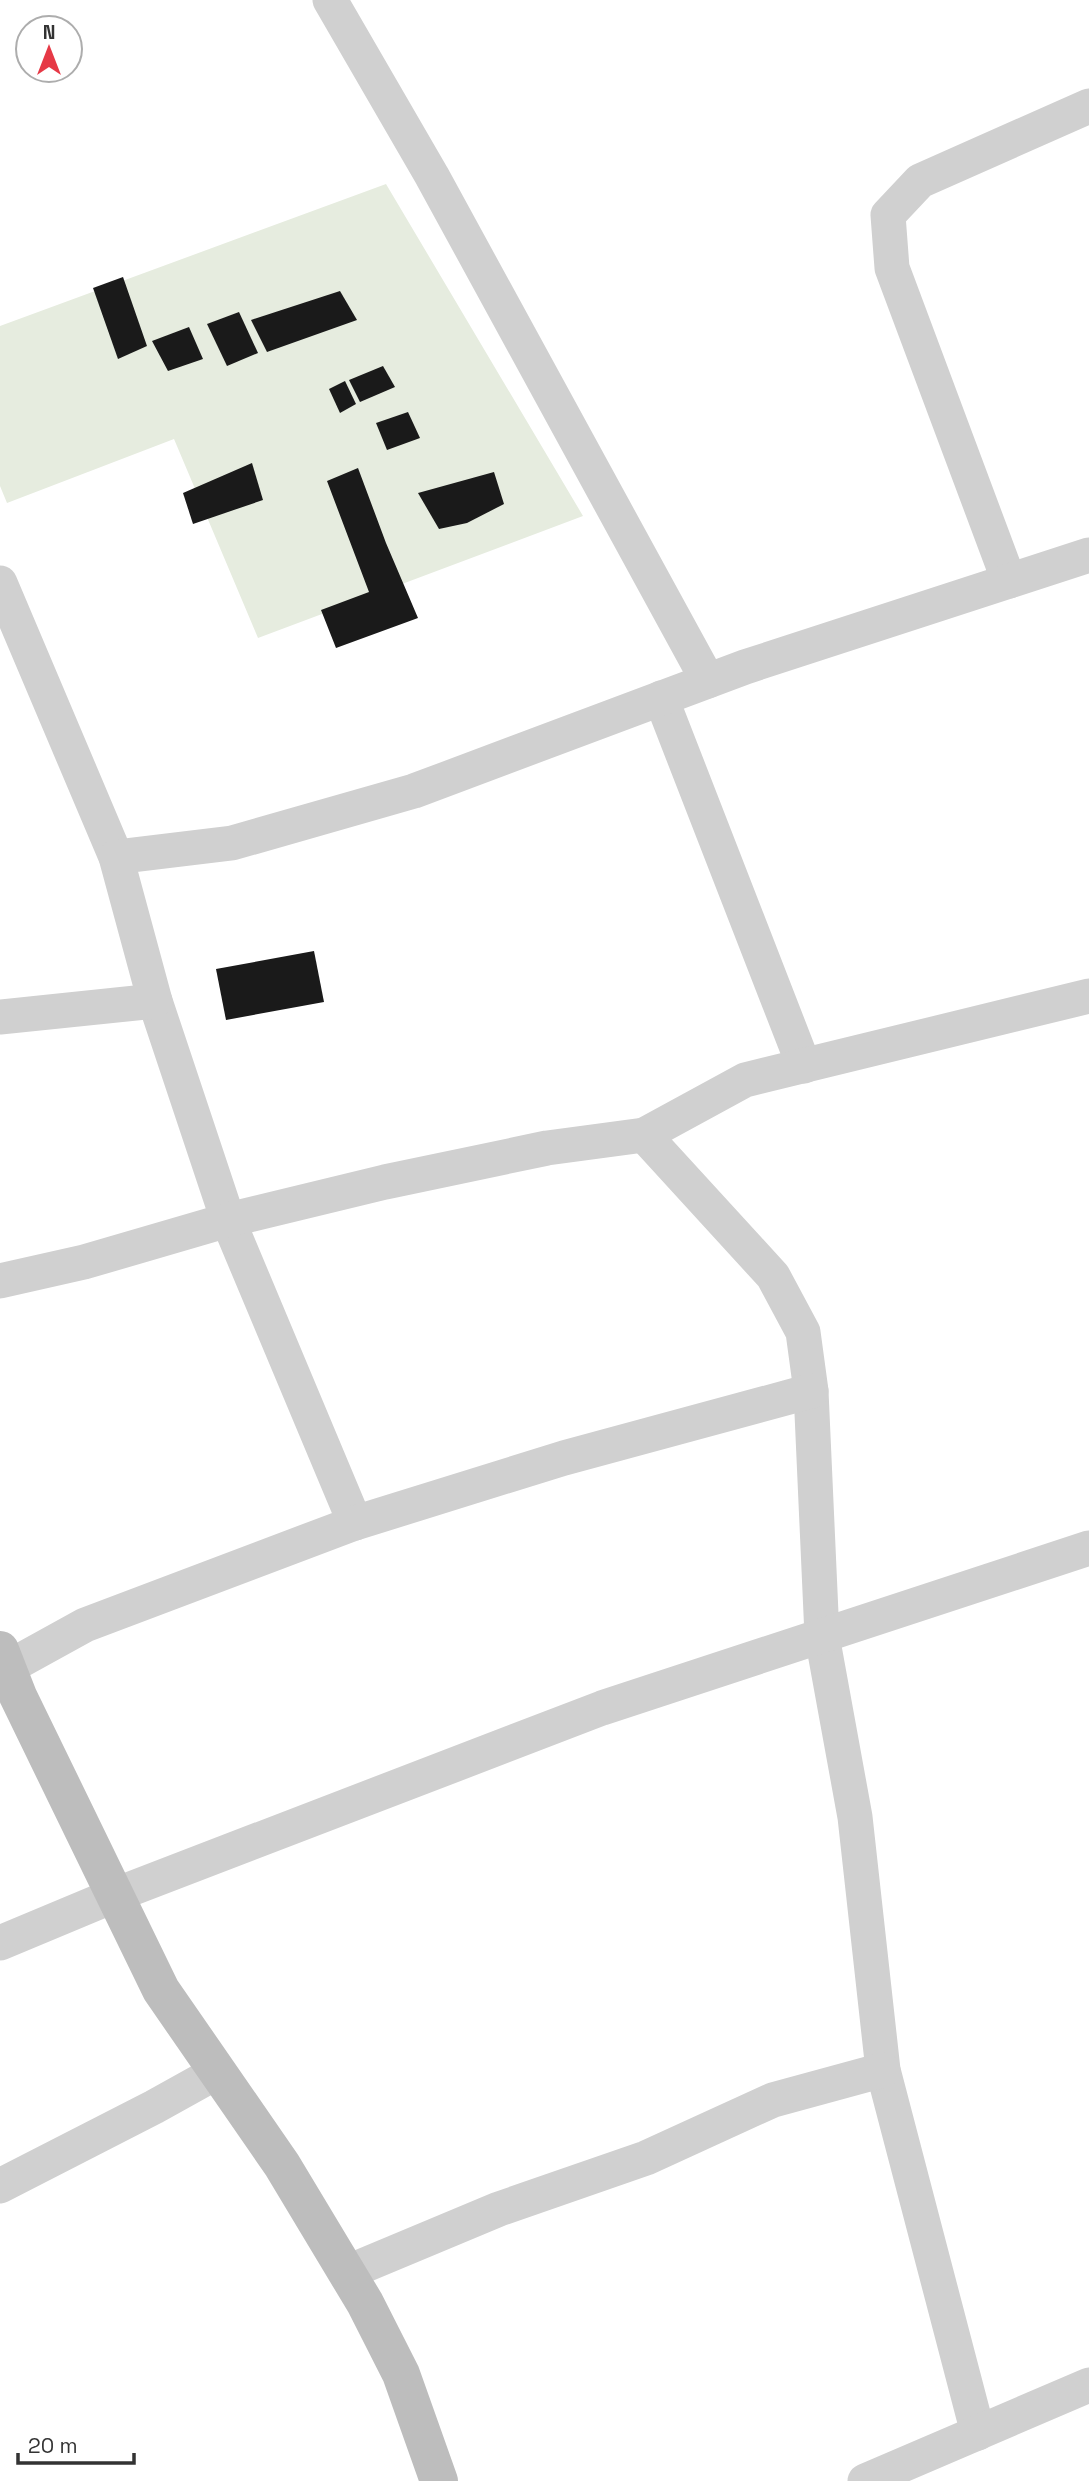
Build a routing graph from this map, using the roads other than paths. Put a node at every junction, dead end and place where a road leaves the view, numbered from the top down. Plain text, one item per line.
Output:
1 (330, 0) edge
2 (1089, 106) edge
3 (1089, 555) edge
4 (1009, 581) junction
5 (0, 583) edge
6 (708, 681) junction
7 (661, 698) junction
8 (116, 857) junction
9 (1089, 996) edge
10 (155, 1001) junction
11 (0, 1017) edge
12 (804, 1066) junction
13 (644, 1135) junction
14 (228, 1220) junction
15 (0, 1281) edge
16 (811, 1391) junction
17 (355, 1523) junction
18 (1089, 1548) edge
19 (822, 1636) junction
20 (4, 1659) edge
21 (115, 1895) junction
22 (0, 1943) edge
23 (883, 2070) junction
24 (218, 2072) junction
25 (0, 2186) edge
26 (346, 2273) junction
27 (1089, 2385) edge
28 (978, 2433) junction
29 (439, 2481) edge
30 (865, 2481) edge

1 - 6 street
2 - 4 street
3 - 4 street
4 - 6 street
5 - 8 street
6 - 7 street
7 - 8 street
7 - 12 street
8 - 10 street
9 - 12 street
10 - 11 street
10 - 14 street
12 - 13 street
13 - 14 street
13 - 16 street
14 - 15 street
14 - 17 street
16 - 17 street
16 - 19 street
17 - 20 street
18 - 19 street
19 - 21 street
19 - 23 street
20 - 21 main road
21 - 22 street
21 - 24 main road
23 - 26 street
23 - 28 street
24 - 25 street
24 - 26 main road
26 - 29 main road
27 - 28 street
28 - 30 street

